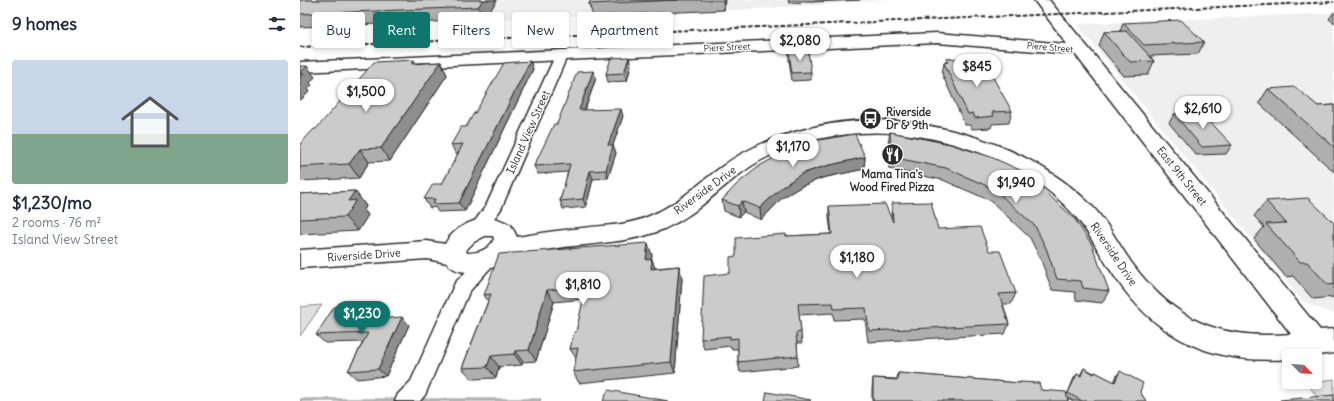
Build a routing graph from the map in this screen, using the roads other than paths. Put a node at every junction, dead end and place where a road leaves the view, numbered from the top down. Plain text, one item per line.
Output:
1 (1045, 5) edge
2 (1081, 50) junction
3 (562, 54) junction
4 (300, 67) edge
5 (482, 240) junction
6 (300, 259) edge
7 (462, 288) junction
8 (1324, 342) edge
9 (406, 401) edge

1 - 2 street, East 9th Street
2 - 3 street, Piere Street
2 - 8 street, East 9th Street
3 - 4 street, Piere Street
3 - 5 street, Island View Street
5 - 6 street, Riverside Drive
5 - 7 street, Island View Street
5 - 7 street, Island View Street
5 - 8 street, Riverside Drive
7 - 9 street, Island View Street

